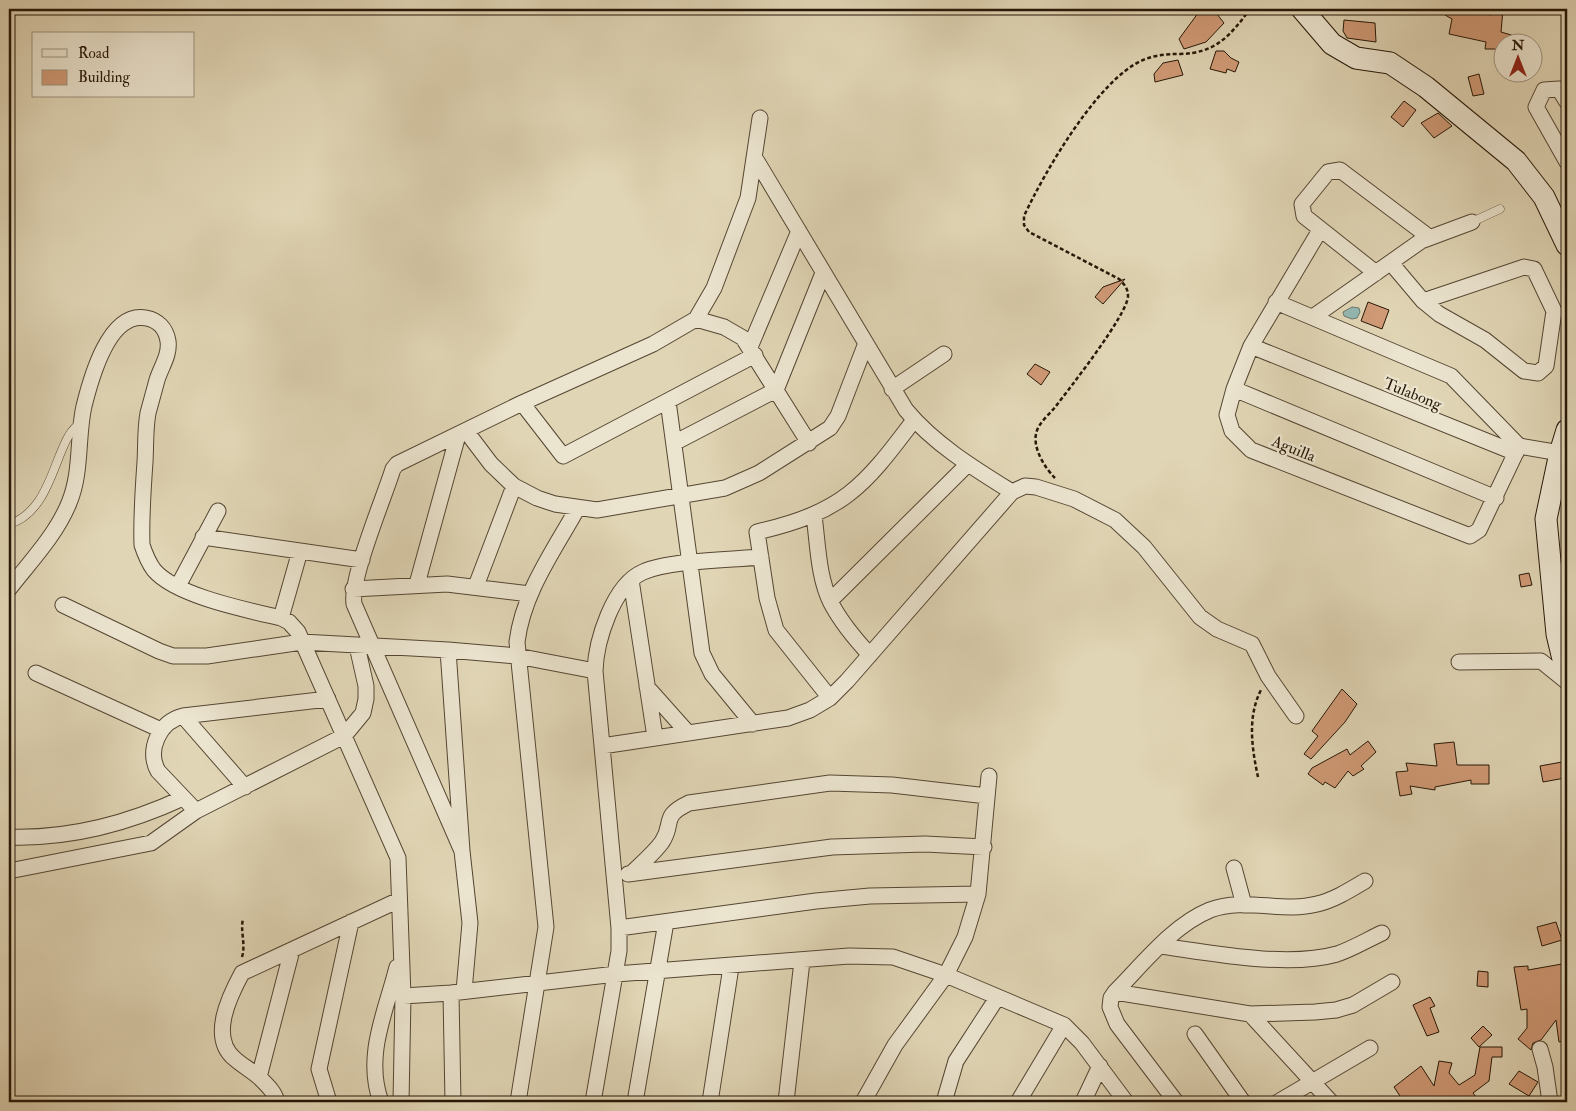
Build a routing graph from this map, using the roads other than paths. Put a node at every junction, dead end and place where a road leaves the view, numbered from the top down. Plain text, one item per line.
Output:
1 (1302, 9) edge
2 (1567, 102) edge
3 (760, 118) dead end
4 (755, 158) junction
5 (1567, 162) edge
6 (1500, 209) dead end
7 (1472, 222) joint
8 (1320, 230) junction
9 (799, 231) junction
10 (1429, 238) junction
11 (1567, 245) edge
12 (1391, 263) junction
13 (823, 273) junction
14 (1376, 273) junction
15 (1423, 301) junction
16 (1276, 302) junction
17 (1313, 317) junction
18 (696, 319) junction
19 (866, 342) junction
20 (1251, 346) junction
21 (752, 351) junction
22 (944, 354) dead end
23 (892, 389) junction
24 (1234, 389) junction
25 (776, 390) junction
26 (668, 401) junction
27 (522, 403) junction
28 (914, 420) junction
29 (82, 423) junction
30 (1567, 430) edge
31 (462, 433) junction
32 (674, 443) junction
33 (809, 443) junction
34 (1518, 450) junction
35 (1560, 453) junction
36 (968, 464) junction
37 (514, 486) junction
38 (1012, 492) junction
39 (681, 496) junction
40 (1496, 498) junction
41 (577, 509) junction
42 (218, 511) dead end
43 (814, 516) junction
44 (9, 524) edge
45 (204, 537) junction
46 (300, 551) junction
47 (761, 557) junction
48 (362, 560) junction
49 (689, 563) junction
50 (631, 580) junction
51 (417, 584) junction
52 (178, 586) junction
53 (476, 586) junction
54 (9, 589) edge
55 (353, 589) junction
56 (530, 594) junction
57 (830, 601) junction
58 (63, 605) dead end
59 (281, 618) junction
60 (302, 642) junction
61 (357, 646) junction
62 (373, 646) junction
63 (448, 650) junction
64 (870, 655) junction
65 (517, 656) junction
66 (1459, 662) dead end
67 (595, 671) junction
68 (36, 673) dead end
69 (1567, 676) edge
70 (1567, 682) edge
71 (647, 686) junction
72 (830, 698) junction
73 (328, 699) junction
74 (183, 716) junction
75 (1296, 716) dead end
76 (753, 724) junction
77 (161, 730) junction
78 (688, 733) junction
79 (344, 736) junction
80 (655, 737) junction
81 (602, 746) junction
82 (988, 776) dead end
83 (245, 787) junction
84 (987, 796) junction
85 (183, 798) junction
86 (196, 811) junction
87 (9, 837) edge
88 (984, 847) junction
89 (462, 851) junction
90 (1234, 868) dead end
91 (9, 872) edge
92 (632, 873) junction
93 (614, 875) junction
94 (1365, 881) dead end
95 (978, 894) junction
96 (399, 900) junction
97 (1244, 905) junction
98 (351, 922) junction
99 (666, 922) junction
100 (619, 928) junction
101 (1382, 933) dead end
102 (1161, 946) junction
103 (292, 950) junction
104 (802, 961) junction
105 (731, 967) junction
106 (659, 971) junction
107 (616, 974) junction
108 (946, 975) junction
109 (536, 982) junction
110 (1392, 982) dead end
111 (457, 992) junction
112 (1115, 992) junction
113 (997, 998) junction
114 (398, 1001) junction
115 (1250, 1014) junction
116 (1064, 1025) junction
117 (1195, 1034) dead end
118 (1370, 1048) dead end
119 (1540, 1049) dead end
120 (1100, 1066) junction
121 (259, 1077) junction
122 (1312, 1081) junction
123 (277, 1102) edge
124 (328, 1102) edge
125 (381, 1102) edge
126 (401, 1102) edge
127 (453, 1102) edge
128 (518, 1102) edge
129 (593, 1102) edge
130 (635, 1102) edge
131 (710, 1102) edge
132 (786, 1102) edge
133 (863, 1102) edge
134 (944, 1102) edge
135 (1018, 1102) edge
136 (1083, 1102) edge
137 (1126, 1102) edge
138 (1176, 1102) edge
139 (1243, 1102) edge
140 (1278, 1102) edge
141 (1331, 1102) edge
142 (1550, 1102) edge

1 - 11 street
2 - 5 street
3 - 4 street
4 - 9 street
4 - 18 street
6 - 7 lane
7 - 10 street
8 - 10 street
8 - 14 street
8 - 16 street, Aguilla
9 - 13 street
9 - 21 street
10 - 12 street
12 - 14 street
12 - 15 street
13 - 19 street
13 - 25 street
14 - 17 street
15 - 15 street
16 - 17 street
16 - 20 street, Aguilla
17 - 34 street
18 - 21 street
18 - 27 street
19 - 23 street
19 - 33 street
20 - 24 street, Aguilla
20 - 34 street, Tulabong
21 - 25 street
21 - 26 street
22 - 23 street
23 - 28 street
24 - 40 street
24 - 40 street, Aguilla
25 - 32 street
25 - 33 street
26 - 27 street
26 - 32 street
27 - 31 street
28 - 36 street
28 - 43 street
29 - 44 lane
29 - 52 street
29 - 54 street
30 - 35 street
31 - 37 street
31 - 48 street
31 - 51 street
32 - 39 street
33 - 39 street
34 - 35 street, Tulabong
34 - 40 street, Aguilla
35 - 69 street
36 - 38 street
36 - 57 street
37 - 41 street
37 - 53 street
38 - 64 street
38 - 75 street
39 - 41 street
39 - 49 street
41 - 56 street
42 - 45 street
43 - 47 street
43 - 57 street
45 - 46 street
45 - 52 street
46 - 48 street
46 - 59 street
47 - 49 street
47 - 72 street
48 - 55 street
49 - 50 street
49 - 76 street
50 - 67 street
50 - 71 street
51 - 53 street
51 - 55 street
52 - 59 street
53 - 56 street
55 - 62 street
56 - 65 street
57 - 64 street
58 - 60 street
59 - 60 street
60 - 61 street
60 - 73 street
61 - 62 street
61 - 79 street
62 - 63 street
62 - 89 street
63 - 65 street
63 - 89 street
64 - 72 street
65 - 67 street
65 - 109 street
66 - 70 street
67 - 81 street
68 - 77 street
71 - 78 street
71 - 80 street
72 - 76 street
73 - 74 street
73 - 79 street
74 - 77 street
74 - 83 street
76 - 78 street
77 - 85 street
78 - 80 street
79 - 83 street
79 - 96 street
80 - 81 street
81 - 93 street
82 - 84 street
83 - 86 street
84 - 88 street
84 - 92 street
85 - 86 street
85 - 87 street
86 - 91 street
88 - 92 street
88 - 95 street
89 - 111 street
90 - 97 street
92 - 93 street
93 - 100 street
94 - 97 street
95 - 99 street
95 - 108 street
96 - 98 street
96 - 114 street
97 - 102 street
98 - 103 street
98 - 124 street
99 - 100 street
99 - 106 street
100 - 107 street
101 - 102 street
102 - 112 street
103 - 121 street
103 - 121 street
104 - 105 street
104 - 108 street
104 - 132 street
105 - 106 street
105 - 131 street
106 - 107 street
106 - 130 street
107 - 109 street
107 - 129 street
108 - 113 street
108 - 133 street
109 - 111 street
109 - 128 street
110 - 115 street
111 - 114 street
111 - 127 street
112 - 115 street
112 - 138 street
113 - 116 street
113 - 134 street
114 - 125 street
114 - 126 street
115 - 122 street
116 - 120 street
116 - 135 street
117 - 139 street
118 - 122 street
119 - 142 street
120 - 136 street
120 - 137 street
121 - 123 street
122 - 140 street
122 - 141 street

